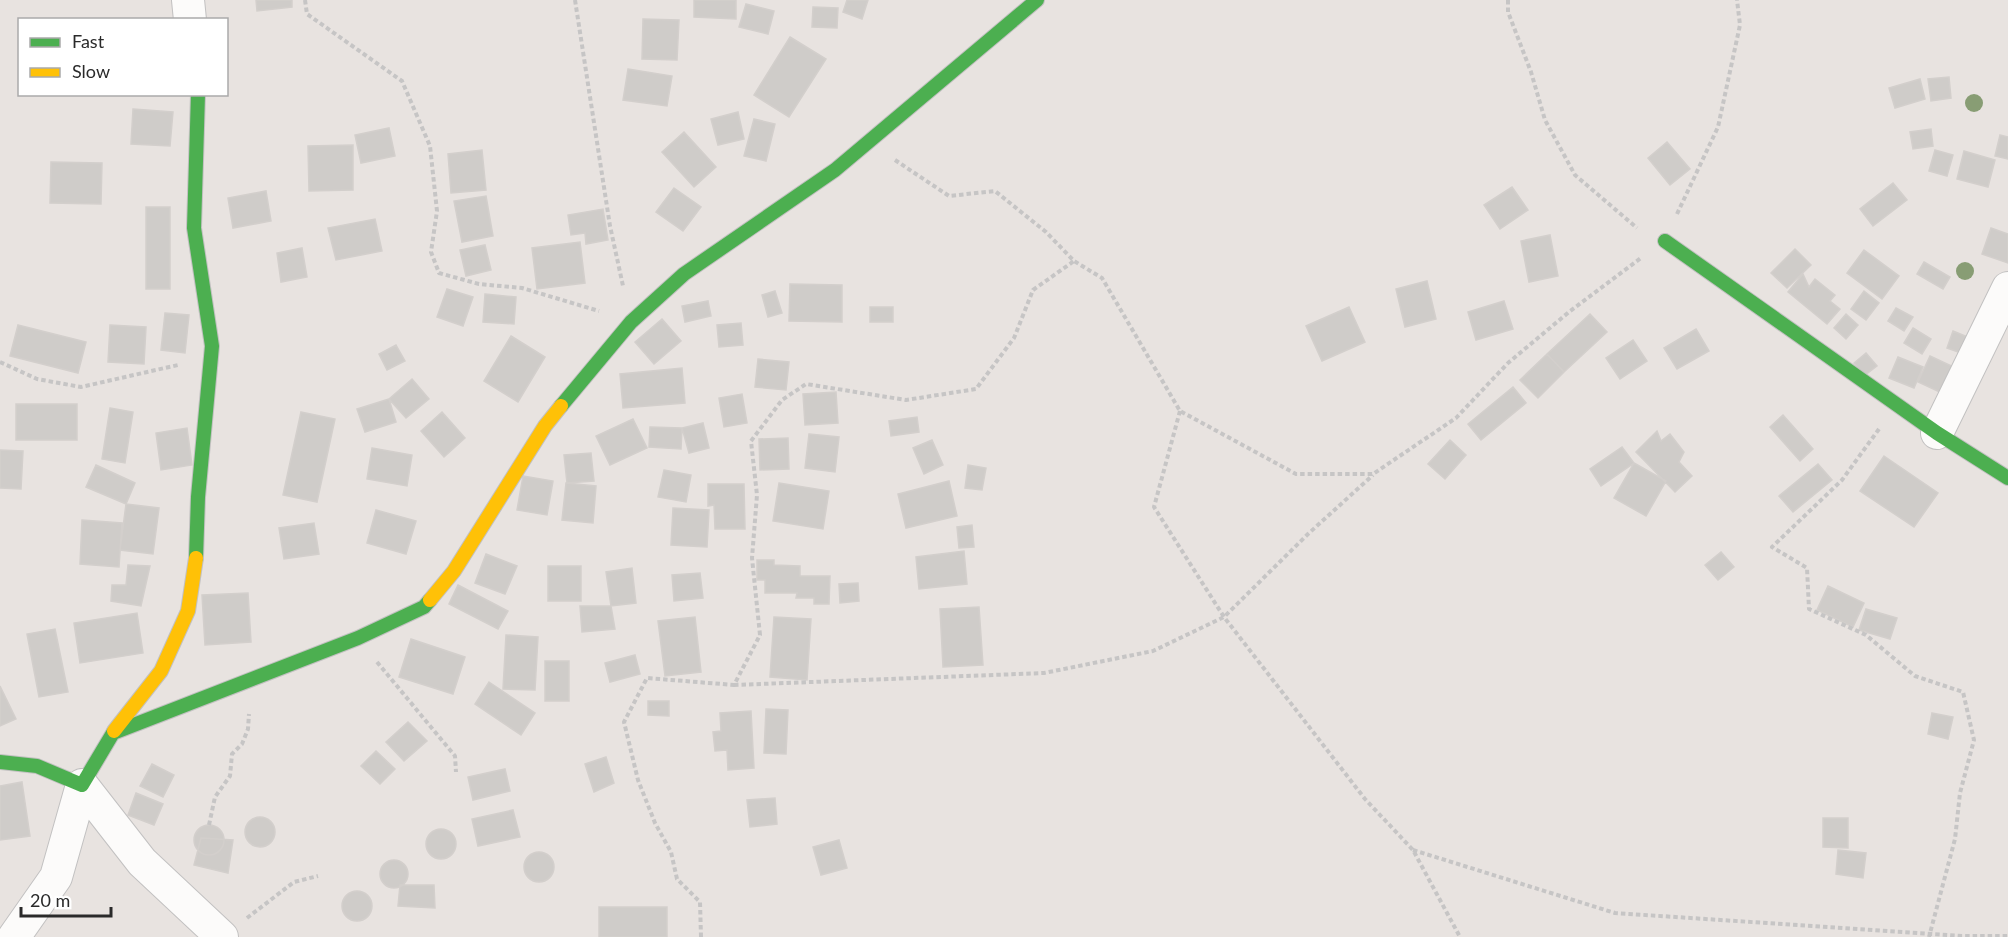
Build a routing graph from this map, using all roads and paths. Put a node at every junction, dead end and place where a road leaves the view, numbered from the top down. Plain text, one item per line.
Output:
1 (188, 0) edge
2 (305, 0) edge
3 (575, 0) edge
4 (1037, 0) edge
5 (1508, 0) edge
6 (1737, 0) edge
7 (190, 18) edge
8 (198, 96) edge
9 (867, 141) junction
10 (1665, 241) junction
11 (1074, 261) junction
12 (2008, 288) edge
13 (631, 322) junction
14 (212, 346) junction
15 (0, 362) edge
16 (1897, 405) junction
17 (1180, 411) junction
18 (1937, 433) junction
19 (1373, 474) junction
20 (2008, 478) edge
21 (1224, 617) junction
22 (358, 638) junction
23 (250, 680) junction
24 (734, 685) junction
25 (113, 733) junction
26 (0, 762) edge
27 (456, 772) dead end
28 (82, 785) junction
29 (209, 825) dead end
30 (1413, 850) junction
31 (318, 876) dead end
32 (231, 930) edge
33 (1930, 936) edge
34 (2008, 936) edge
35 (14, 937) edge
36 (701, 937) edge
37 (1460, 937) edge

1 - 7 street
2 - 13 path
3 - 13 path
4 - 9 street
5 - 10 path
6 - 10 path
8 - 14 street
9 - 11 path
9 - 13 street
10 - 16 street
10 - 19 path
11 - 17 path
11 - 24 path
12 - 18 street
13 - 22 street
14 - 15 path
14 - 25 street
16 - 18 street
16 - 33 path
17 - 19 path
17 - 21 path
18 - 20 street
19 - 21 path
21 - 24 path
21 - 30 path
22 - 23 street
22 - 27 path
23 - 25 street
23 - 29 path
24 - 36 path
25 - 28 street
26 - 28 street
28 - 32 street
28 - 35 street
30 - 33 path
30 - 37 path
31 - 32 path
33 - 34 path

